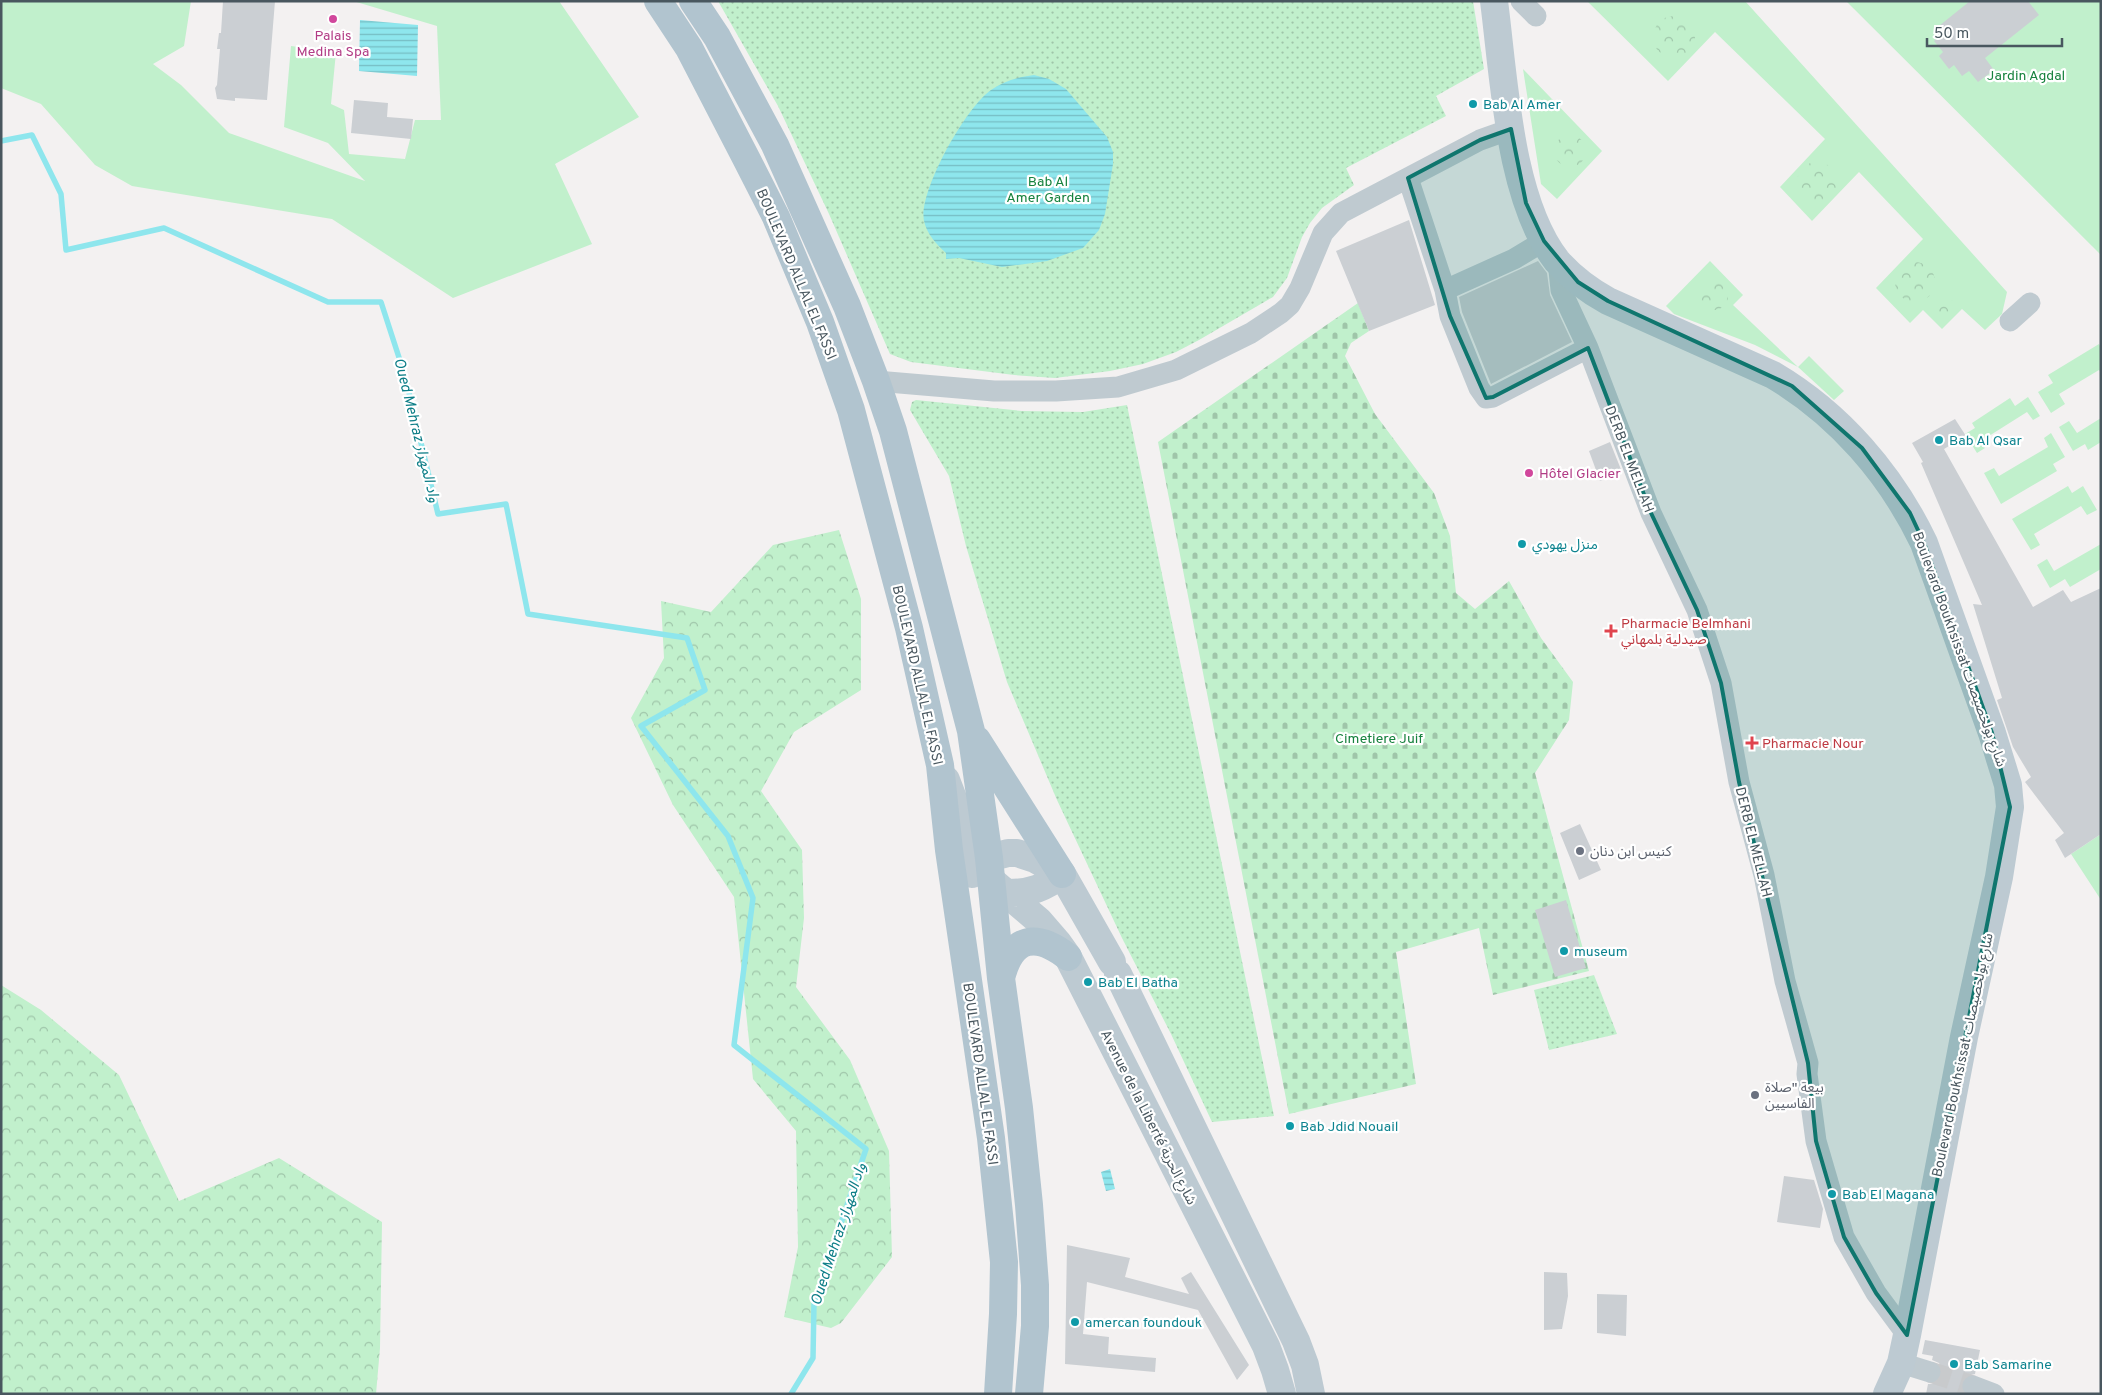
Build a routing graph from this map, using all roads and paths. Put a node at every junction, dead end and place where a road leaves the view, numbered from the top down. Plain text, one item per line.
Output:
1 (658, 1) edge
2 (693, 1) edge
3 (1494, 1) edge
4 (1520, 1) edge
5 (1536, 16) dead end
6 (1511, 129) junction
7 (1408, 178) junction
8 (1551, 251) junction
9 (1445, 290) junction
10 (2030, 303) dead end
11 (2010, 322) dead end
12 (1588, 348) junction
13 (876, 381) junction
14 (971, 731) junction
15 (940, 765) junction
16 (1062, 874) junction
17 (992, 875) junction
18 (957, 902) junction
19 (1068, 957) junction
20 (1001, 978) junction
21 (1907, 1335) junction
22 (1901, 1363) junction
23 (1930, 1372) tunnel mouth
24 (1973, 1386) tunnel mouth
25 (998, 1394) edge
26 (1029, 1394) edge
27 (1282, 1394) edge
28 (1311, 1394) edge
29 (1887, 1394) edge
30 (1994, 1394) edge

1 - 15 main road, BOULEVARD ALLAL EL FASSI
2 - 13 main road
3 - 6 street, Boulevard Boukhsissat شارع بولخصيصات
4 - 5 street
6 - 7 street
6 - 8 street, Boulevard Boukhsissat شارع بولخصيصات
7 - 9 street
7 - 13 street
8 - 9 street
8 - 12 street, DERB EL MELLAH
8 - 21 street, Boulevard Boukhsissat شارع بولخصيصات
9 - 12 street
10 - 11 street
12 - 21 street, DERB EL MELLAH
13 - 14 main road
14 - 16 main road
14 - 17 main road
15 - 17 street, Avenue de la Liberté شارع الحرية
15 - 18 main road, BOULEVARD ALLAL EL FASSI
16 - 17 street
16 - 17 street
16 - 28 street
17 - 18 street
17 - 19 street, Avenue de la Liberté شارع الحرية
17 - 20 main road
18 - 25 main road, BOULEVARD ALLAL EL FASSI
19 - 20 main road
19 - 27 street, Avenue de la Liberté شارع الحرية
20 - 26 main road
21 - 22 street, Boulevard Boukhsissat شارع بولخصيصات
22 - 23 street
22 - 29 street, Boulevard Boukhsissat شارع بولخصيصات
24 - 30 street

